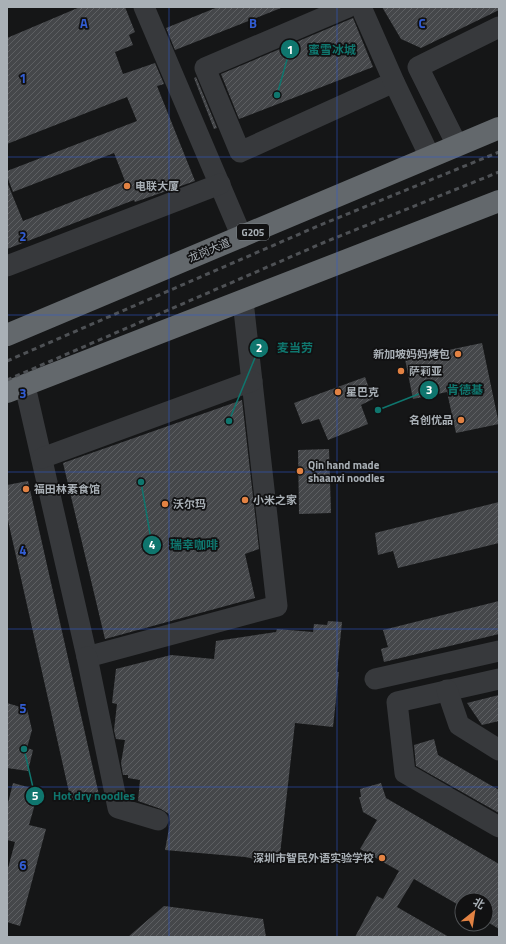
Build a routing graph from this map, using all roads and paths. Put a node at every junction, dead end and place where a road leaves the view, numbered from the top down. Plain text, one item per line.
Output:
1 (144, 7) edge
2 (348, 7) edge
3 (361, 7) edge
4 (499, 27) edge
5 (394, 82) junction
6 (499, 128) edge
7 (457, 146) junction
8 (430, 157) junction
9 (220, 184) junction
10 (499, 201) edge
11 (242, 236) junction
12 (7, 266) edge
13 (243, 301) junction
14 (7, 335) edge
15 (252, 381) junction
16 (16, 389) edge
17 (42, 458) junction
18 (499, 651) edge
19 (87, 657) junction
20 (375, 678) dead end
21 (499, 679) edge
22 (447, 690) junction
23 (499, 750) edge
24 (158, 820) dead end
25 (499, 827) edge

1 - 9 street
2 - 5 street
3 - 5 street
4 - 7 street
5 - 8 street
6 - 7 highway, 龙岗大道 / G205
7 - 8 highway, 龙岗大道 / G205
8 - 11 highway, 龙岗大道 / G205
9 - 11 street
9 - 12 street
10 - 13 highway
11 - 14 highway, 龙岗大道 / G205
13 - 15 street
13 - 16 highway
15 - 17 street
15 - 19 street
16 - 17 street
17 - 19 street
18 - 20 street
19 - 24 street
21 - 22 street
22 - 23 street
22 - 25 street

